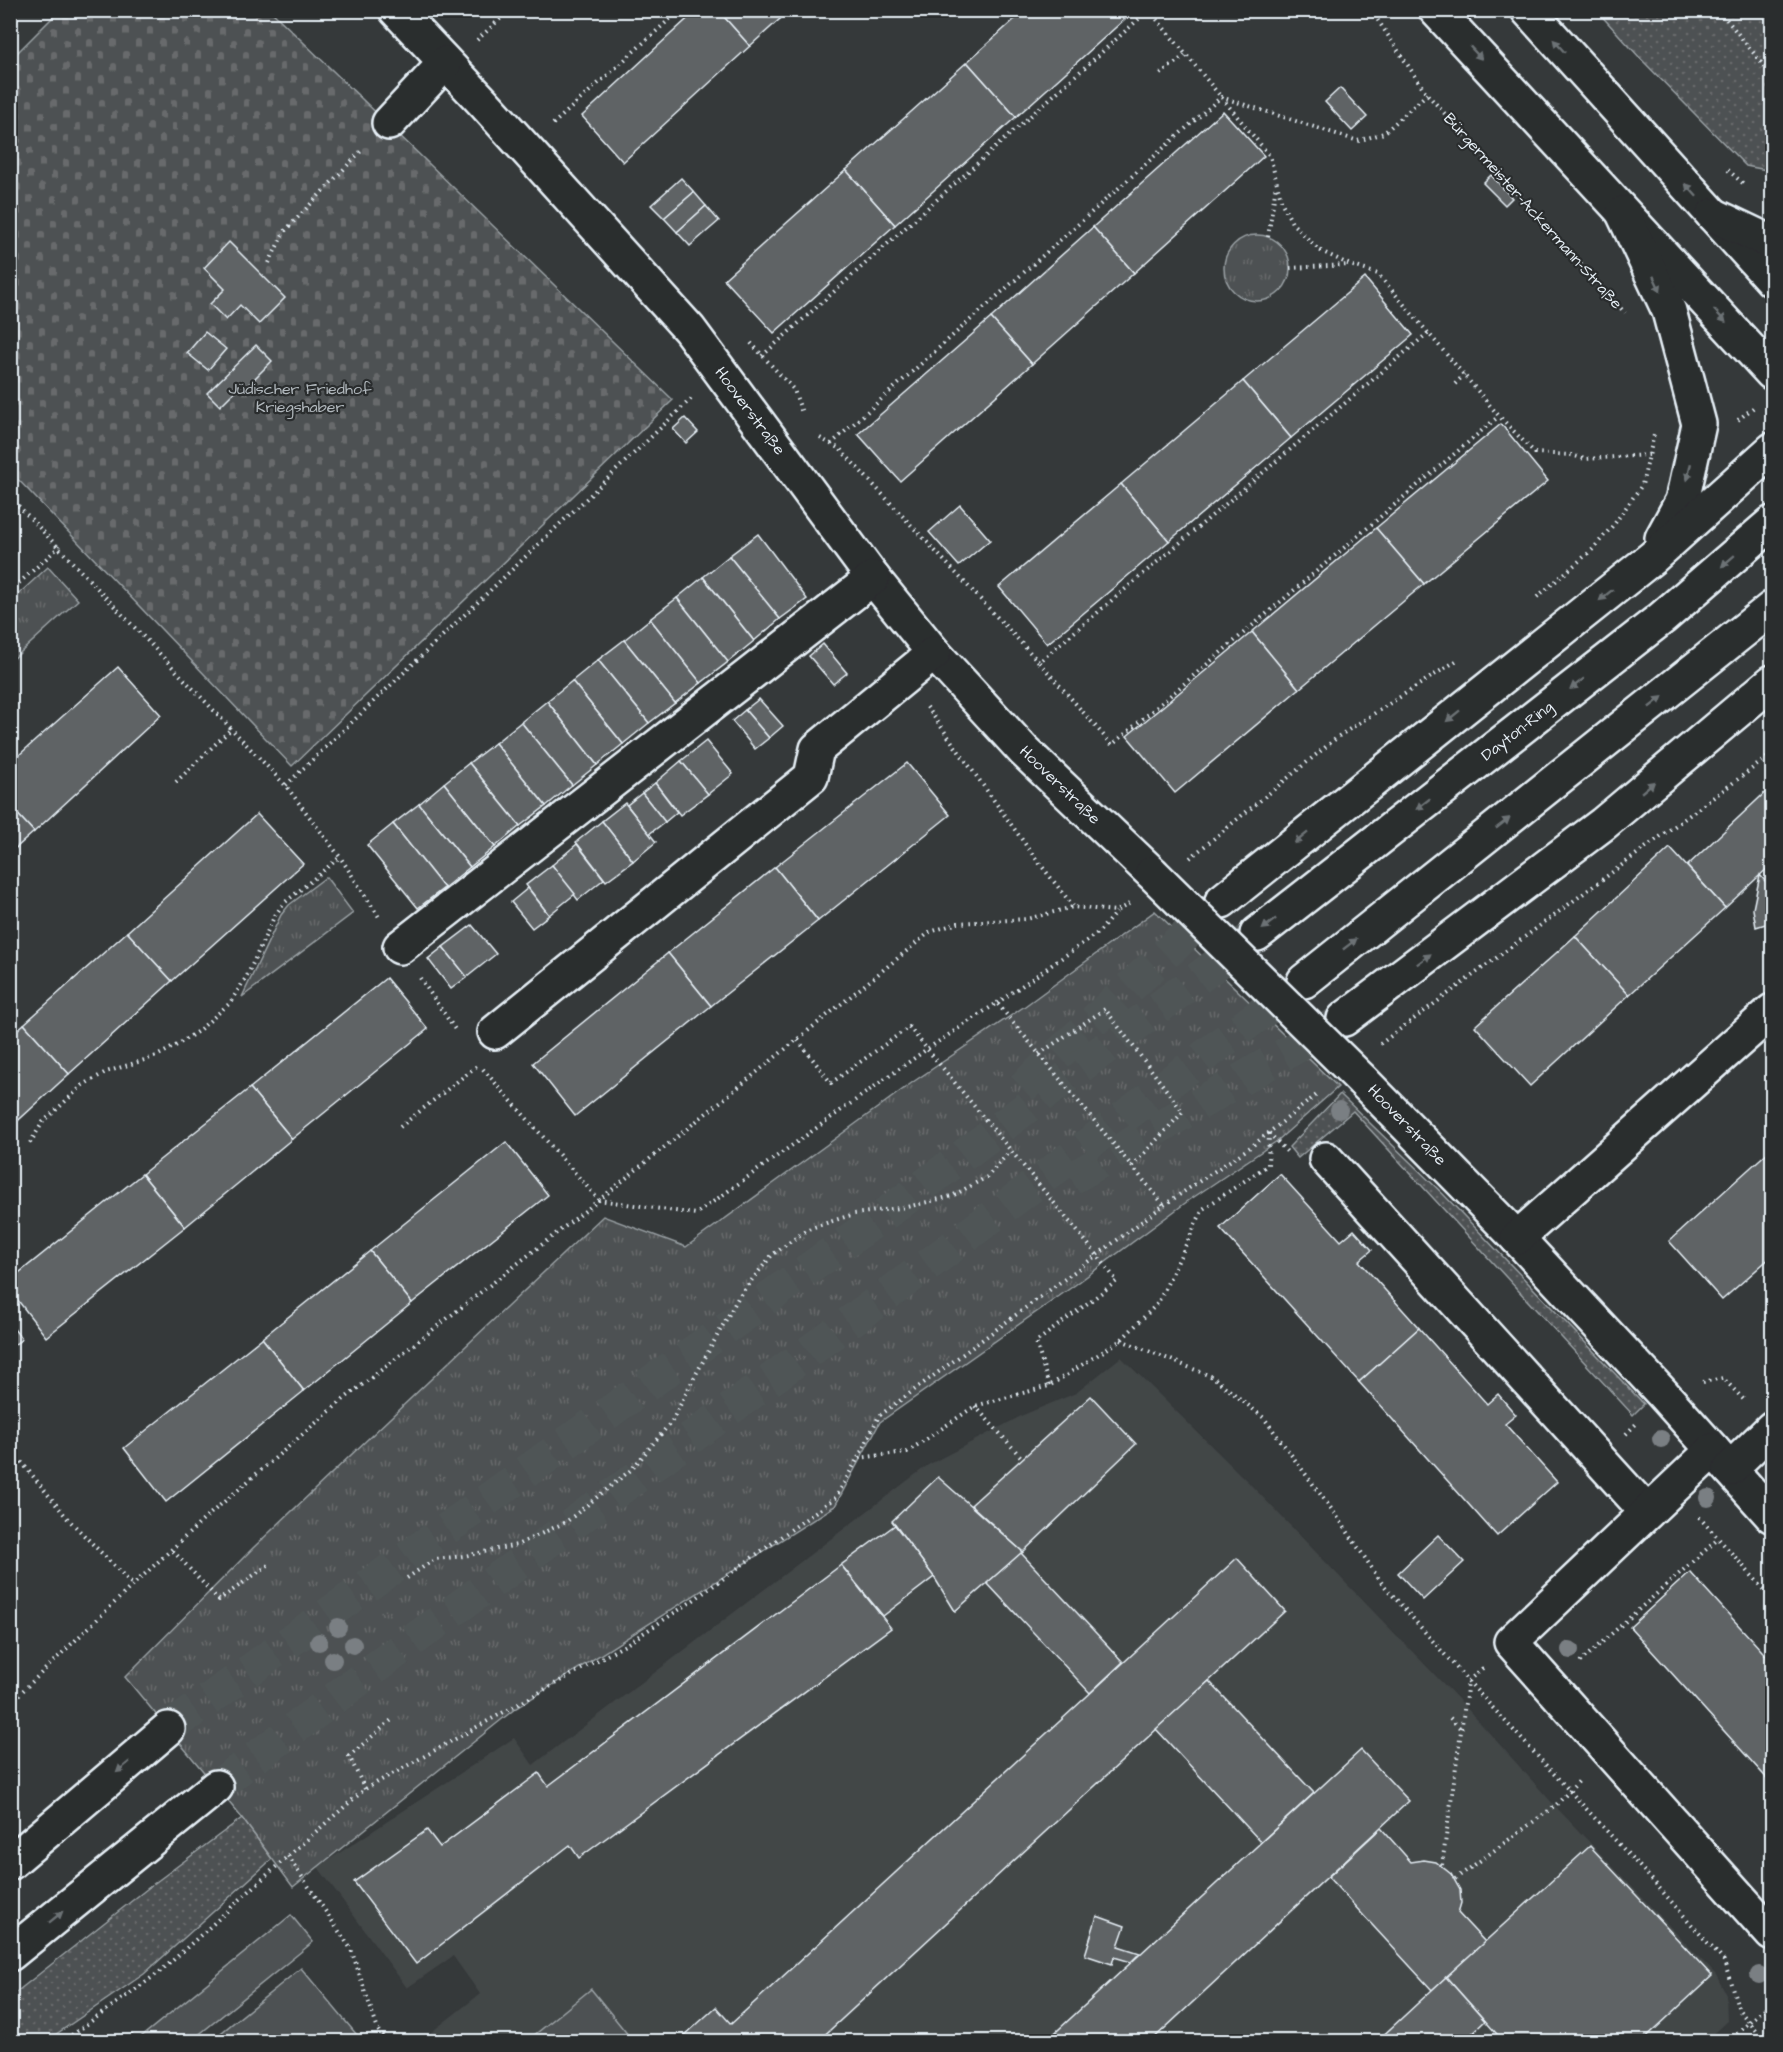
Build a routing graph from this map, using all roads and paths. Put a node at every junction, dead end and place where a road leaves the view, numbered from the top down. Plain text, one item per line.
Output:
1 (396, 10) edge
2 (510, 10) edge
3 (680, 10) edge
4 (1149, 10) edge
5 (1371, 10) edge
6 (1436, 10) edge
7 (1528, 10) edge
8 (1719, 10) edge
9 (475, 42) dead end
10 (1186, 54) junction
11 (445, 63) junction
12 (1160, 74) dead end
13 (1773, 75) edge
14 (1427, 94) junction
15 (1221, 97) junction
16 (389, 123) joint
17 (551, 125) dead end
18 (1277, 182) junction
19 (1623, 213) junction
20 (1713, 214) junction
21 (1268, 237) dead end
22 (1773, 243) edge
23 (269, 263) dead end
24 (1350, 266) junction
25 (1290, 268) dead end
26 (1773, 280) edge
27 (1629, 318) dead end
28 (1428, 333) junction
29 (762, 356) dead end
30 (1773, 373) edge
31 (1464, 375) junction
32 (1455, 384) dead end
33 (698, 392) dead end
34 (1758, 404) dead end
35 (1499, 416) junction
36 (1738, 420) dead end
37 (1656, 427) dead end
38 (817, 436) dead end
39 (831, 444) junction
40 (1773, 450) edge
41 (1649, 455) junction
42 (10, 497) edge
43 (1773, 523) edge
44 (60, 546) junction
45 (1652, 558) junction
46 (873, 578) junction
47 (10, 591) edge
48 (1530, 602) dead end
49 (1773, 608) edge
50 (934, 653) junction
51 (1458, 660) dead end
52 (1039, 662) junction
53 (1772, 683) edge
54 (231, 729) junction
55 (1773, 754) edge
56 (176, 782) dead end
57 (286, 786) junction
58 (340, 857) junction
59 (1184, 863) dead end
60 (1145, 886) junction
61 (1222, 901) tunnel mouth
62 (1116, 911) junction
63 (1257, 934) tunnel mouth
64 (400, 947) junction
65 (1304, 981) tunnel mouth
66 (997, 1003) junction
67 (1773, 1011) edge
68 (1344, 1019) tunnel mouth
69 (495, 1032) dead end
70 (459, 1035) dead end
71 (798, 1040) junction
72 (1374, 1048) dead end
73 (927, 1049) junction
74 (1039, 1054) junction
75 (1324, 1089) dead end
76 (400, 1127) dead end
77 (1269, 1133) junction
78 (30, 1143) dead end
79 (1010, 1151) junction
80 (1289, 1154) dead end
81 (1326, 1159) dead end
82 (1132, 1166) junction
83 (599, 1200) junction
84 (1164, 1205) junction
85 (1517, 1238) junction
86 (1097, 1255) junction
87 (1121, 1340) junction
88 (1050, 1386) junction
89 (975, 1406) junction
90 (1773, 1428) edge
91 (10, 1448) edge
92 (858, 1458) junction
93 (1022, 1458) dead end
94 (1721, 1460) junction
95 (1647, 1512) junction
96 (1773, 1516) edge
97 (1718, 1539) dead end
98 (173, 1551) junction
99 (271, 1563) dead end
100 (407, 1578) dead end
101 (133, 1585) junction
102 (1511, 1642) junction
103 (1468, 1681) junction
104 (1552, 1688) junction
105 (10, 1703) edge
106 (1450, 1718) dead end
107 (394, 1719) dead end
108 (168, 1729) tunnel mouth
109 (1462, 1731) junction
110 (216, 1788) tunnel mouth
111 (365, 1789) junction
112 (1569, 1790) junction
113 (288, 1856) junction
114 (10, 1863) edge
115 (1442, 1865) dead end
116 (1455, 1879) dead end
117 (1773, 1934) edge
118 (10, 1954) edge
119 (1773, 2002) edge
120 (1750, 2022) junction
121 (1473, 2032) dead end
122 (62, 2042) edge
123 (387, 2042) edge
124 (1483, 2042) edge
125 (1728, 2042) edge
126 (1766, 2042) edge

1 - 11 main road, Hooverstraße
2 - 9 path
3 - 17 path
4 - 10 path
4 - 29 path
5 - 14 path, Bürgermeister-Ackermann-Straße
6 -> 19 main road
20 -> 7 main road
8 - 13 path
10 - 12 path
10 - 15 path
11 - 16 main road
11 - 46 main road, Hooverstraße
14 - 15 path
14 - 27 path, Bürgermeister-Ackermann-Straße
15 - 18 path
15 - 39 path
16 - 23 path
18 - 21 path
18 - 24 path
19 -> 30 main road
19 -> 45 main road
20 - 22 main road
20 - 26 main road
24 - 25 path
24 - 28 path
28 - 31 path
28 - 52 path
31 - 32 path
31 - 35 path
33 - 57 path
34 - 36 path
35 - 41 path
35 - 52 path
37 - 41 path
38 - 39 path
39 - 52 path
40 - 45 main road
41 - 48 path
42 - 44 path
43 -> 63 main road, Dayton-Ring
44 - 47 path
44 - 54 path
45 -> 61 main road
46 - 50 main road, Hooverstraße
46 - 64 main road
65 -> 49 main road
50 - 60 main road, Hooverstraße
50 - 69 main road
51 - 59 path
68 -> 53 main road
54 - 56 path
54 - 57 path
55 - 72 path
57 - 58 path
58 - 64 path
58 - 78 path
60 - 62 path
60 - 85 main road, Hooverstraße, bridge
62 - 66 path
62 - 71 path
64 - 70 path
66 - 73 path
66 - 74 path
67 - 85 main road
71 - 73 path
71 - 83 path
73 - 79 path
73 - 83 path
74 - 82 path
74 - 82 path
75 - 77 path
76 - 83 path
77 - 80 path
77 - 84 path
77 - 87 path
79 - 86 path
79 - 100 path
81 - 95 main road
82 - 84 path
83 - 98 path
84 - 86 path
85 - 94 main road, Hooverstraße
86 - 88 path
86 - 92 path
87 - 88 path
87 - 103 path
88 - 89 path
89 - 92 path
89 - 93 path
90 - 94 main road
91 - 101 path
92 - 111 path
94 - 95 main road
94 - 96 main road, Hooverstraße
95 - 102 main road
97 - 104 path
98 - 99 path
98 - 101 path
101 - 105 path
102 - 103 path
102 - 104 main road
103 - 109 path
103 - 112 path
104 - 117 main road
106 - 109 path
107 - 111 path
108 -> 114 main road
109 - 115 path
118 -> 110 main road
111 - 113 path
112 - 116 path
112 - 120 path
113 - 122 path
113 - 123 path
119 - 120 path
120 - 125 path
120 - 126 path
121 - 124 path

